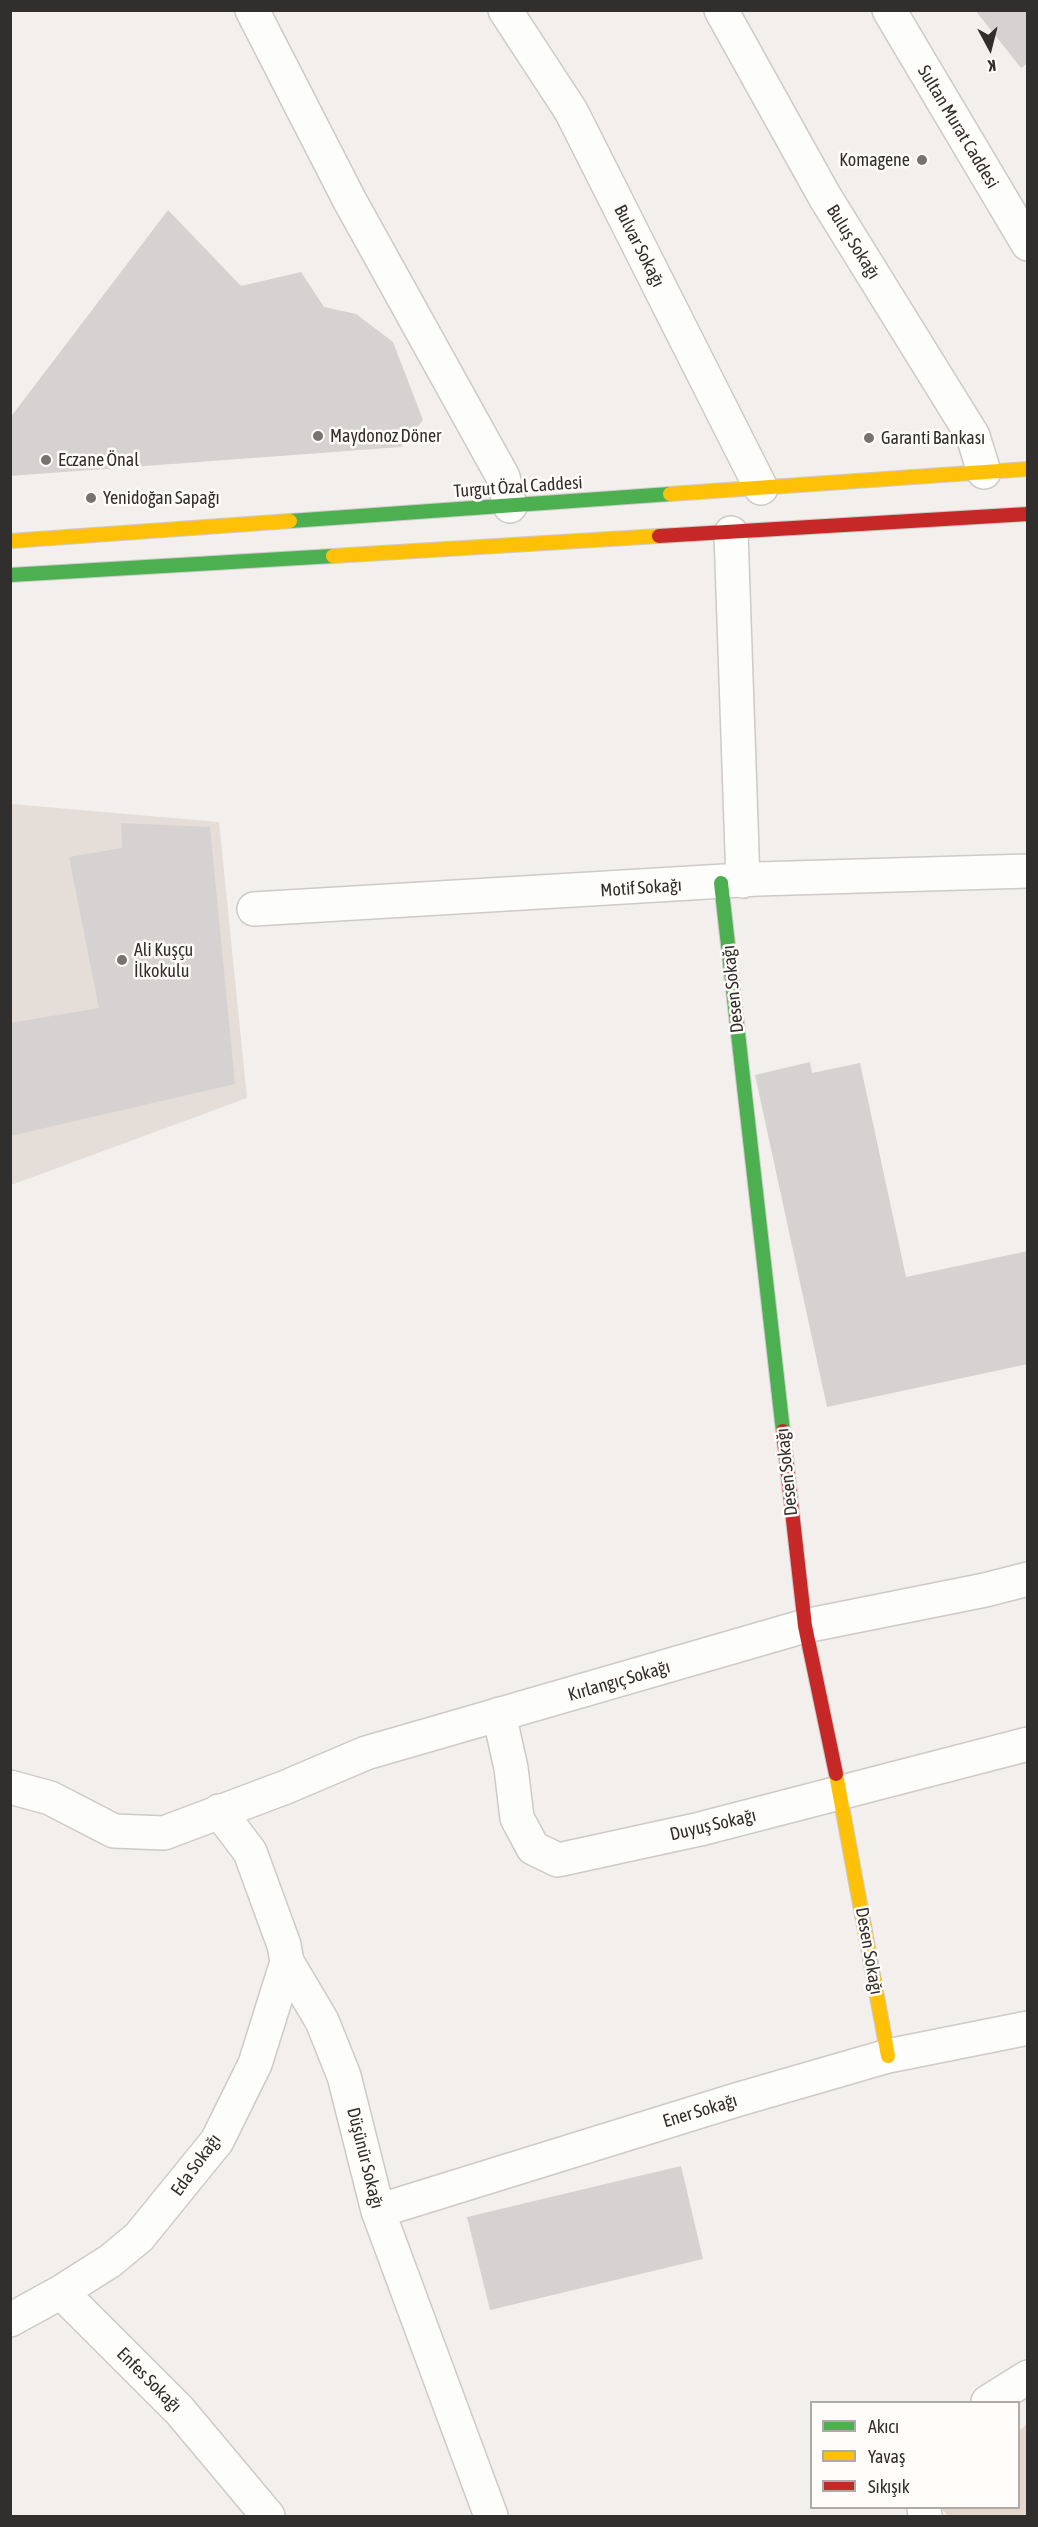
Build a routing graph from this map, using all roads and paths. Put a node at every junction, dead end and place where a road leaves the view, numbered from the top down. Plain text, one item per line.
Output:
1 (252, 10) edge
2 (505, 10) edge
3 (721, 10) edge
4 (889, 10) edge
5 (1028, 244) edge
6 (1028, 469) edge
7 (984, 472) junction
8 (761, 488) junction
9 (510, 506) junction
10 (1028, 514) edge
11 (731, 533) junction
12 (10, 541) edge
13 (10, 575) edge
14 (1028, 871) edge
15 (732, 882) junction
16 (254, 909) dead end
17 (1028, 1579) edge
18 (805, 1626) junction
19 (500, 1714) junction
20 (1028, 1744) edge
21 (10, 1787) edge
22 (840, 1794) junction
23 (219, 1811) junction
24 (287, 1962) junction
25 (1028, 2028) edge
26 (888, 2056) junction
27 (378, 2211) junction
28 (61, 2292) junction
29 (10, 2320) edge
30 (1028, 2377) edge
31 (991, 2401) edge
32 (268, 2517) edge
33 (491, 2517) edge

1 - 9 street
2 - 8 street, Bulvar Sokağı
3 - 7 street, Buluş Sokağı
4 - 5 street, Sultan Murat Caddesi
6 - 7 main road, Turgut Özal Caddesi
7 - 8 main road, Turgut Özal Caddesi
8 - 9 main road, Turgut Özal Caddesi
9 - 12 main road, Turgut Özal Caddesi
10 - 11 main road
11 - 13 main road
11 - 15 street, Desen Sokağı
14 - 15 street, Motif Sokağı
15 - 16 street, Motif Sokağı
15 - 18 main road, Desen Sokağı
17 - 18 street, Kırlangıç Sokağı
18 - 19 street, Kırlangıç Sokağı
18 - 22 main road, Desen Sokağı
19 - 22 street, Duyuş Sokağı
19 - 23 street, Kırlangıç Sokağı
20 - 22 street, Duyuş Sokağı
21 - 23 street, Kırlangıç Sokağı
22 - 26 main road, Desen Sokağı
23 - 24 street, Düşünür Sokağı
24 - 27 street, Düşünür Sokağı
24 - 28 street, Eda Sokağı
25 - 26 street, Ener Sokağı
26 - 27 street, Ener Sokağı
27 - 33 street, Düşünür Sokağı
28 - 29 street
28 - 32 street, Enfes Sokağı
30 - 31 street

